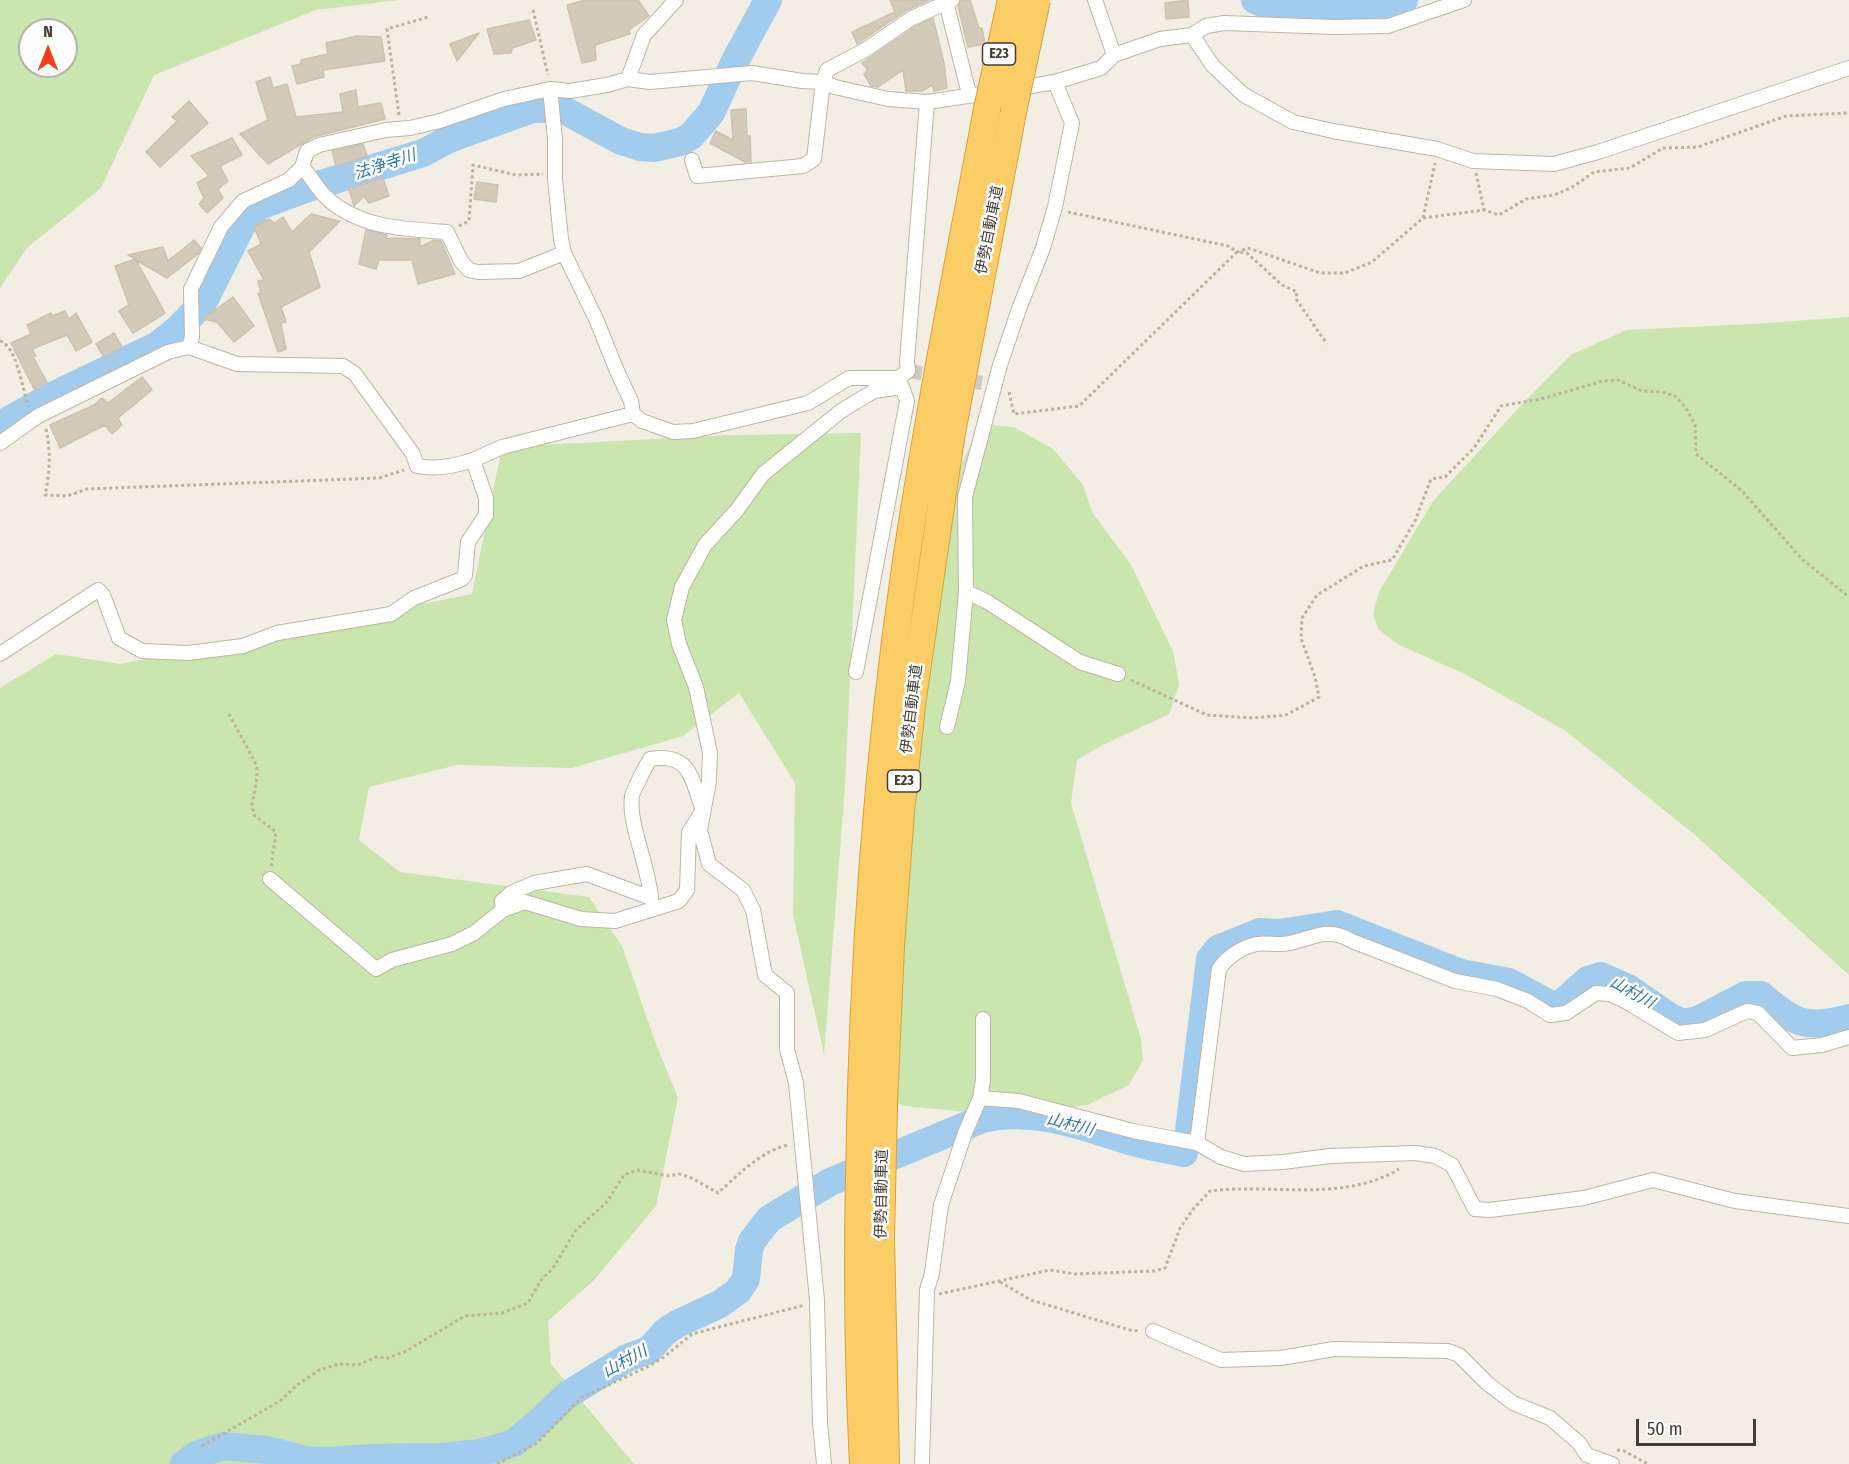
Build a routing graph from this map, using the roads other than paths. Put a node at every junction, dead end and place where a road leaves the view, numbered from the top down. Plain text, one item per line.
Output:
1 (676, 0) edge
2 (1011, 0) edge
3 (1037, 0) edge
4 (1095, 0) edge
5 (1464, 0) edge
6 (949, 1) edge
7 (1192, 35) junction
8 (1114, 55) junction
9 (1849, 69) edge
10 (628, 79) junction
11 (823, 82) junction
12 (1055, 82) junction
13 (550, 89) junction
14 (968, 90) dead end
15 (927, 102) junction
16 (692, 160) dead end
17 (302, 167) junction
18 (564, 253) junction
19 (189, 347) junction
20 (900, 382) junction
21 (633, 414) junction
22 (0, 443) edge
23 (473, 460) junction
24 (966, 592) junction
25 (0, 654) edge
26 (856, 672) dead end
27 (1118, 674) road end
28 (947, 727) dead end
29 (703, 810) junction
30 (270, 879) road end
31 (652, 903) junction
32 (503, 910) junction
33 (983, 1019) dead end
34 (1849, 1037) edge
35 (980, 1098) junction
36 (1197, 1143) junction
37 (1849, 1216) edge
38 (1153, 1331) road end
39 (824, 1464) edge
40 (862, 1464) edge
41 (886, 1464) edge
42 (922, 1464) edge
43 (1612, 1464) edge

1 - 10 street
2 - 40 highway, 伊勢自動車道 / E23, bridge
3 - 41 highway, 伊勢自動車道 / E23, bridge
4 - 8 street
5 - 7 street
6 - 11 street
6 - 14 street
7 - 8 street
7 - 9 street
8 - 12 street
10 - 11 street
10 - 13 street
11 - 15 street
11 - 16 street
12 - 15 street
12 - 24 street
13 - 17 street
13 - 18 street
15 - 20 street
17 - 18 street
17 - 19 street
18 - 21 street
19 - 22 street
19 - 23 street
20 - 21 street
20 - 26 street
20 - 29 street
21 - 23 street
23 - 25 street
24 - 27 street
24 - 28 street
29 - 31 street
29 - 31 street
29 - 39 street
30 - 32 street
31 - 32 street
31 - 32 street
33 - 35 street
34 - 36 street
35 - 36 street
35 - 42 street
36 - 37 street
38 - 43 street

